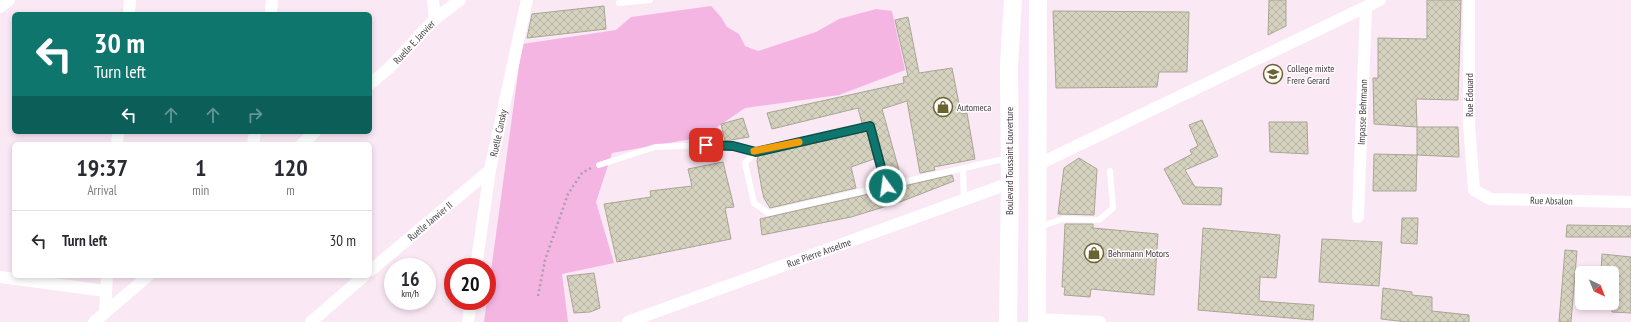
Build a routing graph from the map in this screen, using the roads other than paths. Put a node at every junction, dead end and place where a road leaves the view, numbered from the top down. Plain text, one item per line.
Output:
1 (9, 0) edge
2 (130, 0) edge
3 (272, 0) edge
4 (434, 0) edge
5 (460, 0) edge
6 (526, 0) edge
7 (650, 0) edge
8 (1013, 0) edge
9 (1038, 0) edge
10 (1380, 0) edge
11 (1469, 0) edge
12 (619, 3) dead end
13 (0, 6) edge
14 (1366, 7) junction
15 (129, 12) edge
16 (271, 12) edge
17 (435, 20) junction
18 (372, 82) edge
19 (313, 134) edge
20 (304, 142) edge
21 (756, 152) junction
22 (1010, 158) junction
23 (599, 165) road end
24 (1037, 165) junction
25 (963, 168) junction
26 (490, 170) junction
27 (1110, 171) dead end
28 (1010, 183) junction
29 (886, 186) junction
30 (1474, 190) joint
31 (964, 200) junction
32 (1631, 202) edge
33 (1358, 218) dead end
34 (1037, 227) junction
35 (477, 258) edge
36 (372, 269) edge
37 (0, 277) edge
38 (107, 278) edge
39 (146, 278) edge
40 (362, 278) edge
41 (106, 291) junction
42 (470, 310) edge
43 (105, 313) junction
44 (1037, 320) edge
45 (94, 322) edge
46 (311, 322) edge
47 (468, 322) edge
48 (628, 322) edge
49 (1008, 322) edge
50 (1100, 322) edge

1 - 13 street
2 - 15 street
3 - 16 street
4 - 17 street
5 - 17 street, Ruelle E. Janvier
6 - 26 street, Ruelle Cansky
7 - 12 lane
8 - 22 main road, Boulevard Toussaint Louverture
9 - 24 main road
10 - 14 street
11 - 30 street, Rue Édouard
14 - 24 street
14 - 33 street, Impasse Behrmann
17 - 18 street, Ruelle E. Janvier
19 - 20 street
21 - 23 lane
21 - 29 lane
21 - 29 lane
22 - 25 lane
22 - 28 main road, Boulevard Toussaint Louverture
24 - 34 main road
25 - 29 lane
25 - 31 lane
26 - 35 street, Ruelle Cansky
26 - 36 street, Ruelle Janvier II
27 - 34 lane
28 - 31 street, Rue Pierre Anselme
28 - 49 main road, Boulevard Toussaint Louverture
30 - 32 street, Rue Absalon
31 - 48 street, Rue Pierre Anselme
34 - 44 main road
37 - 41 street
38 - 41 street
39 - 43 street
40 - 46 street
41 - 43 street
42 - 47 street
43 - 45 street
44 - 50 street

